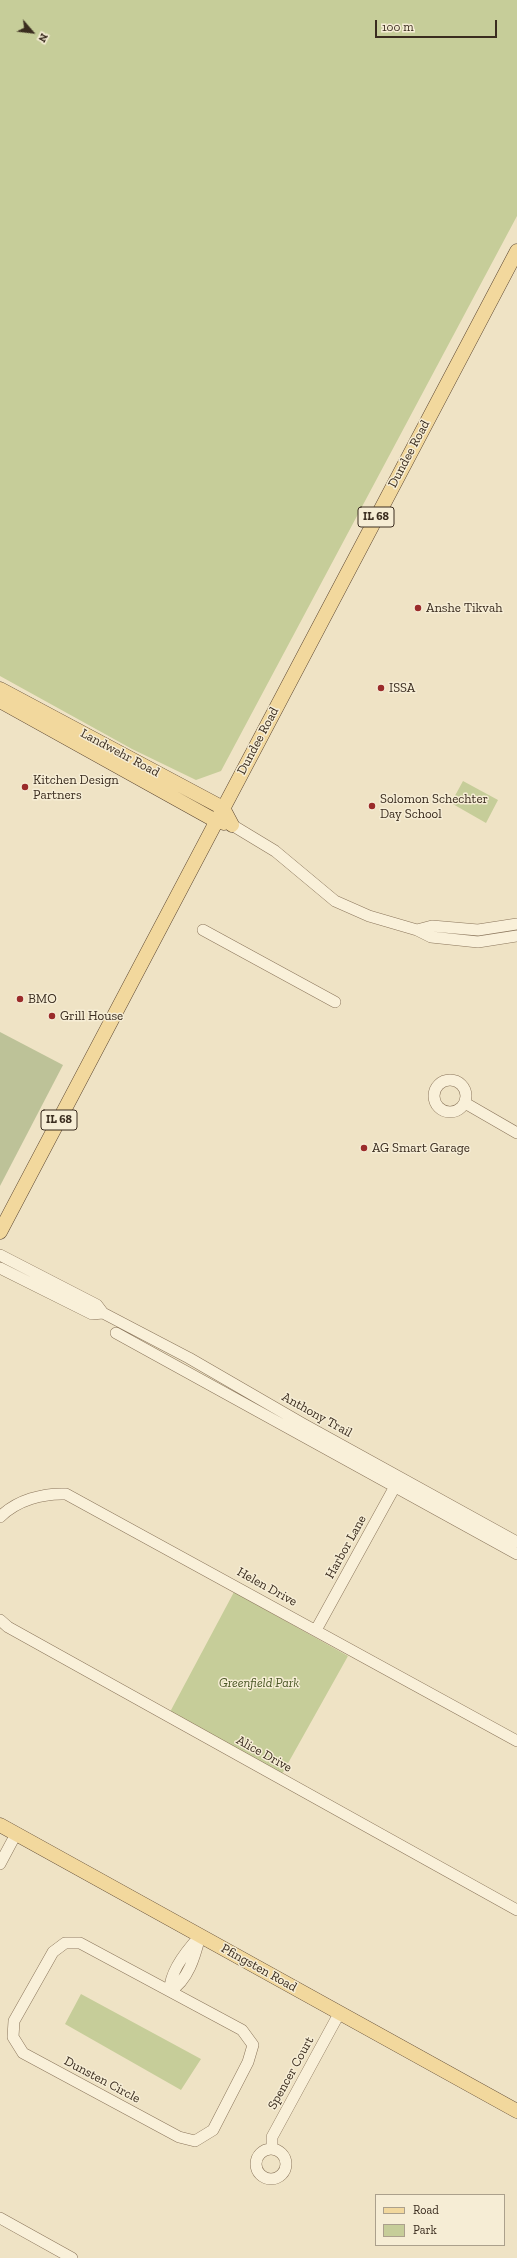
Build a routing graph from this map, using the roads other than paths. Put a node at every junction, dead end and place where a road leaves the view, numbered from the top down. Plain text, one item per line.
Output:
1 (517, 251) edge
2 (0, 689) edge
3 (0, 701) edge
4 (223, 808) junction
5 (216, 821) junction
6 (232, 825) junction
7 (517, 924) edge
8 (203, 930) dead end
9 (417, 930) junction
10 (517, 936) edge
11 (335, 1002) dead end
12 (465, 1103) dead end
13 (517, 1132) edge
14 (0, 1232) edge
15 (0, 1255) edge
16 (0, 1268) edge
17 (103, 1313) junction
18 (116, 1333) dead end
19 (189, 1358) junction
20 (182, 1370) junction
21 (397, 1482) junction
22 (0, 1517) edge
23 (517, 1542) edge
24 (517, 1554) edge
25 (0, 1620) edge
26 (316, 1630) junction
27 (517, 1741) edge
28 (0, 1825) edge
29 (16, 1834) junction
30 (0, 1864) edge
31 (517, 1910) edge
32 (200, 1936) junction
33 (170, 1991) junction
34 (340, 2012) junction
35 (517, 2111) edge
36 (272, 2149) dead end
37 (0, 2218) edge
38 (72, 2258) edge

1 - 4 main road, Dundee Road / IL 68
2 - 4 main road, Landwehr Road
3 - 5 main road, Landwehr Road
4 - 5 main road, Dundee Road / IL 68
4 - 6 main road
5 - 6 main road, Landwehr Road
5 - 14 main road, Dundee Road / IL 68
6 - 9 street, Landwehr Road
7 - 9 street, Landwehr Road
8 - 11 street
9 - 10 street, Landwehr Road
12 - 13 street
15 - 17 street, Anthony Trail
16 - 17 street, Anthony Trail
17 - 19 street, Anthony Trail
18 - 20 street, Anthony Trail
19 - 20 street
19 - 21 street, Anthony Trail
20 - 21 street, Anthony Trail
21 - 23 street, Anthony Trail
21 - 24 street, Anthony Trail
21 - 26 street, Harbor Lane
22 - 26 street, Helen Drive
25 - 31 street, Alice Drive
26 - 27 street, Helen Drive
28 - 29 main road, Pfingsten Road
29 - 30 street
29 - 32 main road, Pfingsten Road
32 - 33 street
32 - 34 main road, Pfingsten Road
33 - 33 street, Dunsten Circle
34 - 35 main road, Pfingsten Road
34 - 36 street, Spencer Court
37 - 38 street

